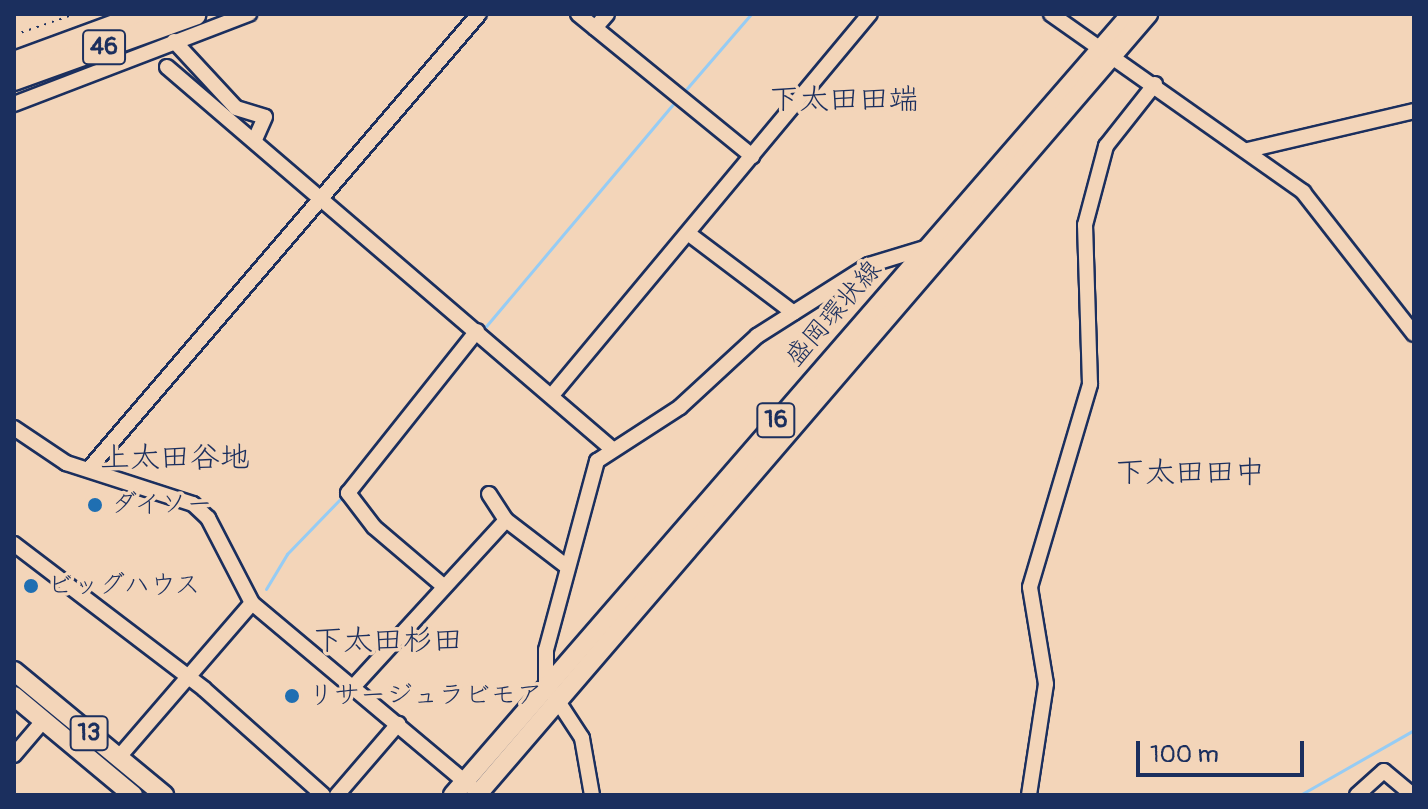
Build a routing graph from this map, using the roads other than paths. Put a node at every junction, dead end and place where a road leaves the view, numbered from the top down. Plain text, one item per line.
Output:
1 (147, 14) edge
2 (195, 14) edge
3 (249, 14) edge
4 (479, 14) edge
5 (578, 14) edge
6 (607, 14) edge
7 (870, 14) edge
8 (1051, 14) edge
9 (1131, 14) edge
10 (1148, 14) edge
11 (595, 28) junction
12 (174, 41) junction
13 (1107, 52) junction
14 (14, 63) edge
15 (167, 67) dead end
16 (14, 79) edge
17 (1155, 84) junction
18 (14, 104) edge
19 (1414, 111) edge
20 (255, 139) junction
21 (1248, 150) junction
22 (752, 156) junction
23 (323, 200) junction
24 (689, 234) junction
25 (928, 247) junction
26 (794, 313) junction
27 (477, 331) junction
28 (1414, 334) edge
29 (553, 394) junction
30 (14, 428) edge
31 (612, 449) junction
32 (89, 469) junction
33 (489, 494) dead end
34 (506, 520) junction
35 (14, 544) edge
36 (566, 566) junction
37 (441, 584) junction
38 (252, 603) junction
39 (14, 671) edge
40 (190, 678) junction
41 (546, 683) junction
42 (354, 686) junction
43 (14, 696) edge
44 (559, 701) junction
45 (43, 721) junction
46 (398, 724) junction
47 (14, 755) edge
48 (119, 757) junction
49 (471, 792) edge
50 (133, 795) edge
51 (164, 795) edge
52 (323, 795) edge
53 (337, 795) edge
54 (592, 795) edge
55 (1029, 795) edge
56 (1357, 795) edge
57 (1413, 795) edge

1 - 14 highway, 46
2 - 16 highway, 46
3 - 12 street
4 - 23 street
5 - 11 street
6 - 11 street
7 - 22 street
8 - 13 street
9 - 13 main road, 盛岡環状線 / 16
10 - 13 main road, 盛岡環状線 / 16
11 - 22 street
12 - 18 street
12 - 20 street
13 - 17 street
13 - 25 main road, 盛岡環状線 / 16
13 - 44 main road, 盛岡環状線 / 16
15 - 20 street
17 - 21 street
17 - 55 street
19 - 21 street
20 - 23 street
21 - 28 street
22 - 24 street
23 - 27 street
23 - 32 street
24 - 26 street
24 - 29 street
25 - 26 street
25 - 41 main road, 盛岡環状線 / 16
26 - 31 street
27 - 29 street
27 - 37 street
29 - 31 street
30 - 32 street
31 - 36 street
32 - 38 street
33 - 34 street
34 - 36 street
34 - 37 street
35 - 40 street
36 - 41 street
37 - 42 street
38 - 40 street
38 - 42 street
39 - 48 main road, 13
40 - 48 street
40 - 52 street
41 - 44 street
41 - 49 main road, 盛岡環状線 / 16
42 - 46 street
43 - 45 main road, 13
44 - 49 main road, 盛岡環状線 / 16
44 - 54 street
45 - 47 street
45 - 50 main road, 13
46 - 49 street
46 - 53 street
48 - 51 main road, 13
56 - 57 street

